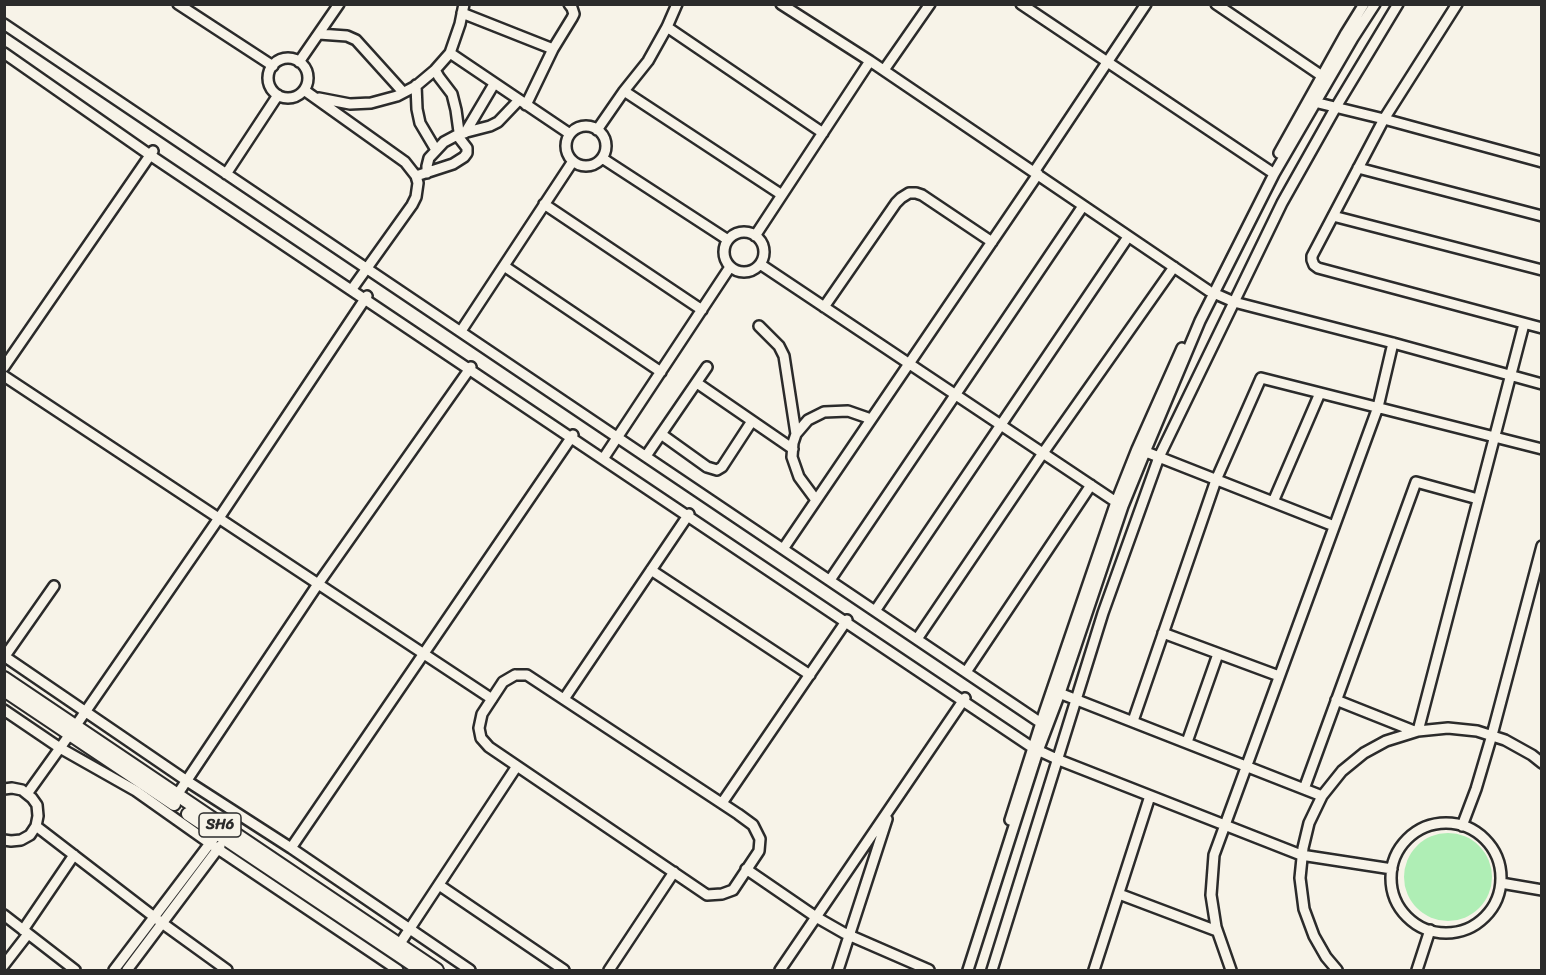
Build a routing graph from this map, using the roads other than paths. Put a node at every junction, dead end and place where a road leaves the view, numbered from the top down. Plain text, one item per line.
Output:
1 (339, 4) edge
2 (569, 4) edge
3 (677, 4) edge
4 (782, 4) edge
5 (930, 4) edge
6 (1021, 4) edge
7 (1146, 4) edge
8 (1216, 4) edge
9 (1364, 4) edge
10 (1375, 4) edge
11 (1398, 4) edge
12 (1457, 4) edge
13 (185, 6) edge
14 (463, 9) edge
15 (4, 24) edge
16 (667, 27) junction
17 (319, 34) junction
18 (553, 49) junction
19 (4, 51) edge
20 (450, 53) junction
21 (870, 61) junction
22 (299, 62) junction
23 (1108, 62) junction
24 (273, 66) junction
25 (435, 70) junction
26 (884, 70) junction
27 (1322, 76) junction
28 (494, 84) junction
29 (416, 86) junction
30 (304, 90) junction
31 (624, 91) junction
32 (403, 92) junction
33 (278, 94) junction
34 (314, 97) junction
35 (1312, 101) junction
36 (522, 103) junction
37 (1336, 107) junction
38 (1384, 119) junction
39 (597, 130) junction
40 (462, 133) junction
41 (570, 134) junction
42 (823, 134) junction
43 (436, 150) junction
44 (151, 153) junction
45 (602, 158) junction
46 (573, 161) junction
47 (1542, 162) edge
48 (1358, 168) junction
49 (1270, 171) junction
50 (428, 173) junction
51 (1036, 173) junction
52 (226, 174) junction
53 (416, 176) junction
54 (782, 195) junction
55 (544, 204) junction
56 (1083, 206) junction
57 (1333, 216) junction
58 (1542, 216) edge
59 (755, 236) junction
60 (1128, 237) junction
61 (728, 240) junction
62 (992, 242) junction
63 (760, 264) junction
64 (504, 266) junction
65 (730, 267) junction
66 (1174, 267) junction
67 (366, 268) junction
68 (1542, 270) edge
69 (352, 288) junction
70 (1212, 292) junction
71 (366, 297) junction
72 (1234, 302) junction
73 (824, 307) junction
74 (702, 310) junction
75 (1524, 324) junction
76 (759, 327) dead end
77 (1542, 328) edge
78 (460, 331) junction
79 (1393, 343) junction
80 (908, 363) junction
81 (4, 367) edge
82 (707, 367) dead end
83 (470, 368) junction
84 (661, 372) junction
85 (4, 376) edge
86 (1511, 376) junction
87 (697, 383) junction
88 (1542, 384) edge
89 (1320, 393) junction
90 (956, 395) junction
91 (1378, 407) junction
92 (871, 419) junction
93 (752, 421) junction
94 (1001, 425) junction
95 (661, 434) junction
96 (796, 434) junction
97 (572, 436) junction
98 (618, 437) junction
99 (1495, 437) junction
100 (1542, 448) edge
101 (793, 449) junction
102 (1141, 451) junction
103 (1043, 453) junction
104 (646, 456) junction
105 (1158, 457) junction
106 (604, 458) junction
107 (1216, 480) junction
108 (1091, 485) junction
109 (816, 500) junction
110 (1478, 500) junction
111 (1116, 502) junction
112 (1273, 502) junction
113 (688, 515) junction
114 (219, 518) junction
115 (1334, 526) junction
116 (1542, 546) edge
117 (783, 549) junction
118 (651, 570) junction
119 (830, 580) junction
120 (318, 584) junction
121 (54, 586) dead end
122 (875, 611) junction
123 (847, 621) junction
124 (1163, 633) junction
125 (917, 639) junction
126 (424, 654) junction
127 (1218, 654) junction
128 (5, 656) edge
129 (966, 672) junction
130 (810, 675) junction
131 (1279, 676) junction
132 (4, 678) edge
133 (4, 690) edge
134 (1056, 691) junction
135 (492, 699) junction
136 (564, 699) junction
137 (1077, 699) junction
138 (964, 700) junction
139 (1336, 700) junction
140 (4, 710) edge
141 (86, 711) junction
142 (1133, 721) junction
143 (1041, 723) junction
144 (73, 730) junction
145 (1416, 731) junction
146 (1492, 735) junction
147 (1186, 742) junction
148 (60, 748) junction
149 (1037, 749) junction
150 (1059, 760) junction
151 (1542, 763) edge
152 (517, 766) junction
153 (1246, 766) junction
154 (187, 781) junction
155 (4, 789) edge
156 (1304, 789) junction
157 (27, 794) junction
158 (1150, 796) junction
159 (1322, 796) junction
160 (174, 799) junction
161 (722, 803) junction
162 (890, 808) junction
163 (1224, 825) junction
164 (36, 826) junction
165 (1462, 826) junction
166 (221, 837) junction
167 (4, 840) edge
168 (291, 848) junction
169 (74, 855) junction
170 (1301, 855) junction
171 (1392, 869) junction
172 (746, 870) junction
173 (674, 872) junction
174 (1501, 883) junction
175 (439, 885) junction
176 (1542, 890) edge
177 (1119, 894) junction
178 (4, 915) edge
179 (154, 917) junction
180 (816, 917) junction
181 (162, 923) junction
182 (410, 928) junction
183 (1430, 930) junction
184 (1217, 931) junction
185 (26, 932) junction
186 (850, 936) junction
187 (403, 962) edge
188 (5, 964) edge
189 (15, 970) edge
190 (75, 970) edge
191 (114, 970) edge
192 (127, 970) edge
193 (227, 970) edge
194 (421, 970) edge
195 (437, 970) edge
196 (470, 970) edge
197 (564, 970) edge
198 (609, 970) edge
199 (780, 970) edge
200 (838, 970) edge
201 (929, 970) edge
202 (962, 970) edge
203 (968, 970) edge
204 (992, 970) edge
205 (1095, 970) edge
206 (1232, 970) edge
207 (1337, 970) edge
208 (1417, 970) edge

1 - 17 street
2 - 18 street
3 - 16 street
4 - 21 street
5 - 26 street
6 - 23 street
7 - 23 street
8 - 27 street
9 - 27 street
10 - 35 street
11 - 37 street
12 - 38 street
13 - 24 street
14 - 18 street
14 - 20 street
15 - 52 street
16 - 31 street
16 - 42 street
17 - 22 street
17 - 32 street
18 - 36 street
19 - 44 street
20 - 25 street
20 - 28 street
21 - 26 street
21 - 42 street
22 - 24 street
22 - 30 street
23 - 49 street
23 - 51 street
24 - 33 street
25 - 29 street
25 - 40 street
26 - 51 street
27 - 35 street
28 - 36 street
28 - 40 street
29 - 32 street
29 - 43 street
30 - 33 street
30 - 34 street
31 - 39 street
31 - 54 street
32 - 34 street
33 - 52 street
34 - 53 street
35 - 37 street
35 - 49 street
35 - 70 street
36 - 40 street
36 - 41 street
37 - 38 street
37 - 72 street
38 - 47 street
38 - 48 street
39 - 41 street
39 - 45 street
40 - 43 street
40 - 50 street
41 - 46 street
42 - 54 street
43 - 50 street
44 - 69 street
44 - 81 street
45 - 46 street
45 - 61 street
46 - 55 street
48 - 57 street
48 - 58 street
49 - 70 street
50 - 53 street
51 - 56 street
51 - 62 street
52 - 67 street
53 - 67 street
54 - 59 street
55 - 64 street
55 - 74 street
56 - 60 street
56 - 90 street
57 - 68 street
57 - 75 street
59 - 61 street
59 - 63 street
60 - 66 street
60 - 94 street
61 - 65 street
62 - 73 street
62 - 80 street
63 - 65 street
63 - 73 street
64 - 78 street
64 - 84 street
65 - 74 street
66 - 70 street
66 - 103 street
67 - 69 street
67 - 78 street
69 - 71 street
70 - 72 street
70 - 102 street
71 - 83 street
71 - 114 street
72 - 79 street
72 - 105 street
73 - 80 street
74 - 84 street
75 - 77 street
75 - 86 street
76 - 96 street
78 - 98 street
79 - 86 street
79 - 91 street
80 - 90 street
80 - 92 street
82 - 87 street
83 - 97 street
83 - 120 street
84 - 98 street
85 - 114 street
86 - 88 street
86 - 99 street
87 - 93 street
87 - 95 street
89 - 91 street
89 - 107 street
89 - 112 street
90 - 94 street
90 - 119 street
91 - 99 street
91 - 115 street
92 - 96 street
92 - 109 street
93 - 95 street
93 - 101 street
94 - 103 street
94 - 122 street
95 - 104 street
96 - 101 street
97 - 106 street
97 - 126 street
98 - 104 street
98 - 106 street
99 - 100 street
99 - 110 street
101 - 109 street
102 - 105 street
102 - 111 street
102 - 134 street
103 - 108 street
103 - 125 street
104 - 117 street
105 - 107 street
105 - 137 street
106 - 113 street
107 - 112 street
107 - 124 street
108 - 111 street
108 - 129 street
109 - 117 street
110 - 139 street
110 - 145 street
111 - 134 street
112 - 115 street
113 - 118 street
113 - 123 street
114 - 120 street
114 - 141 street
115 - 131 street
116 - 146 street
117 - 119 street
118 - 130 street
118 - 136 street
119 - 122 street
120 - 126 street
120 - 154 street
121 - 128 street
122 - 125 street
123 - 130 street
123 - 138 street
124 - 127 street
124 - 142 street
125 - 129 street
126 - 135 street
126 - 168 street
127 - 131 street
127 - 147 street
128 - 141 street
129 - 143 street
130 - 161 street
131 - 153 street
132 - 144 main road, SH6
133 - 144 main road, SH6
134 - 137 street
134 - 143 street
134 - 149 street
135 - 136 street
135 - 152 street
136 - 161 street
137 - 142 street
137 - 150 street
138 - 149 street
138 - 162 street
139 - 145 street
139 - 156 street
140 - 148 street
141 - 144 street
141 - 154 street
142 - 147 street
143 - 149 street
144 - 148 street
144 - 160 main road, SH6
145 - 146 street
145 - 159 street
146 - 151 street
146 - 165 street
147 - 153 street
148 - 157 street
148 - 166 street
149 - 150 street
149 - 202 street
149 - 203 street
150 - 158 street
150 - 204 street
152 - 173 street
152 - 175 street
153 - 156 street
153 - 163 street
154 - 160 street
154 - 168 street
155 - 157 street
156 - 159 street
157 - 164 street
158 - 163 street
158 - 177 street
159 - 170 street
160 - 166 main road, SH6
161 - 172 street
162 - 180 street
162 - 186 street
163 - 170 street
163 - 184 street
164 - 167 street
164 - 169 street
165 - 171 street
165 - 174 street
166 - 179 street
166 - 181 street
166 - 187 main road, SH6
168 - 182 street
169 - 179 street
169 - 185 street
170 - 171 street
170 - 207 street
171 - 183 street
172 - 173 street
172 - 180 street
173 - 198 street
174 - 176 street
174 - 183 street
175 - 182 street
175 - 197 street
177 - 184 street
177 - 205 street
178 - 185 street
179 - 181 street
179 - 191 street
180 - 186 street
180 - 199 street
181 - 192 street
181 - 193 street
182 - 187 street
182 - 196 street
183 - 208 street
184 - 206 street
185 - 188 street
185 - 190 street
186 - 200 street
186 - 201 street
187 - 194 main road, SH6
187 - 195 main road, SH6
188 - 189 street

